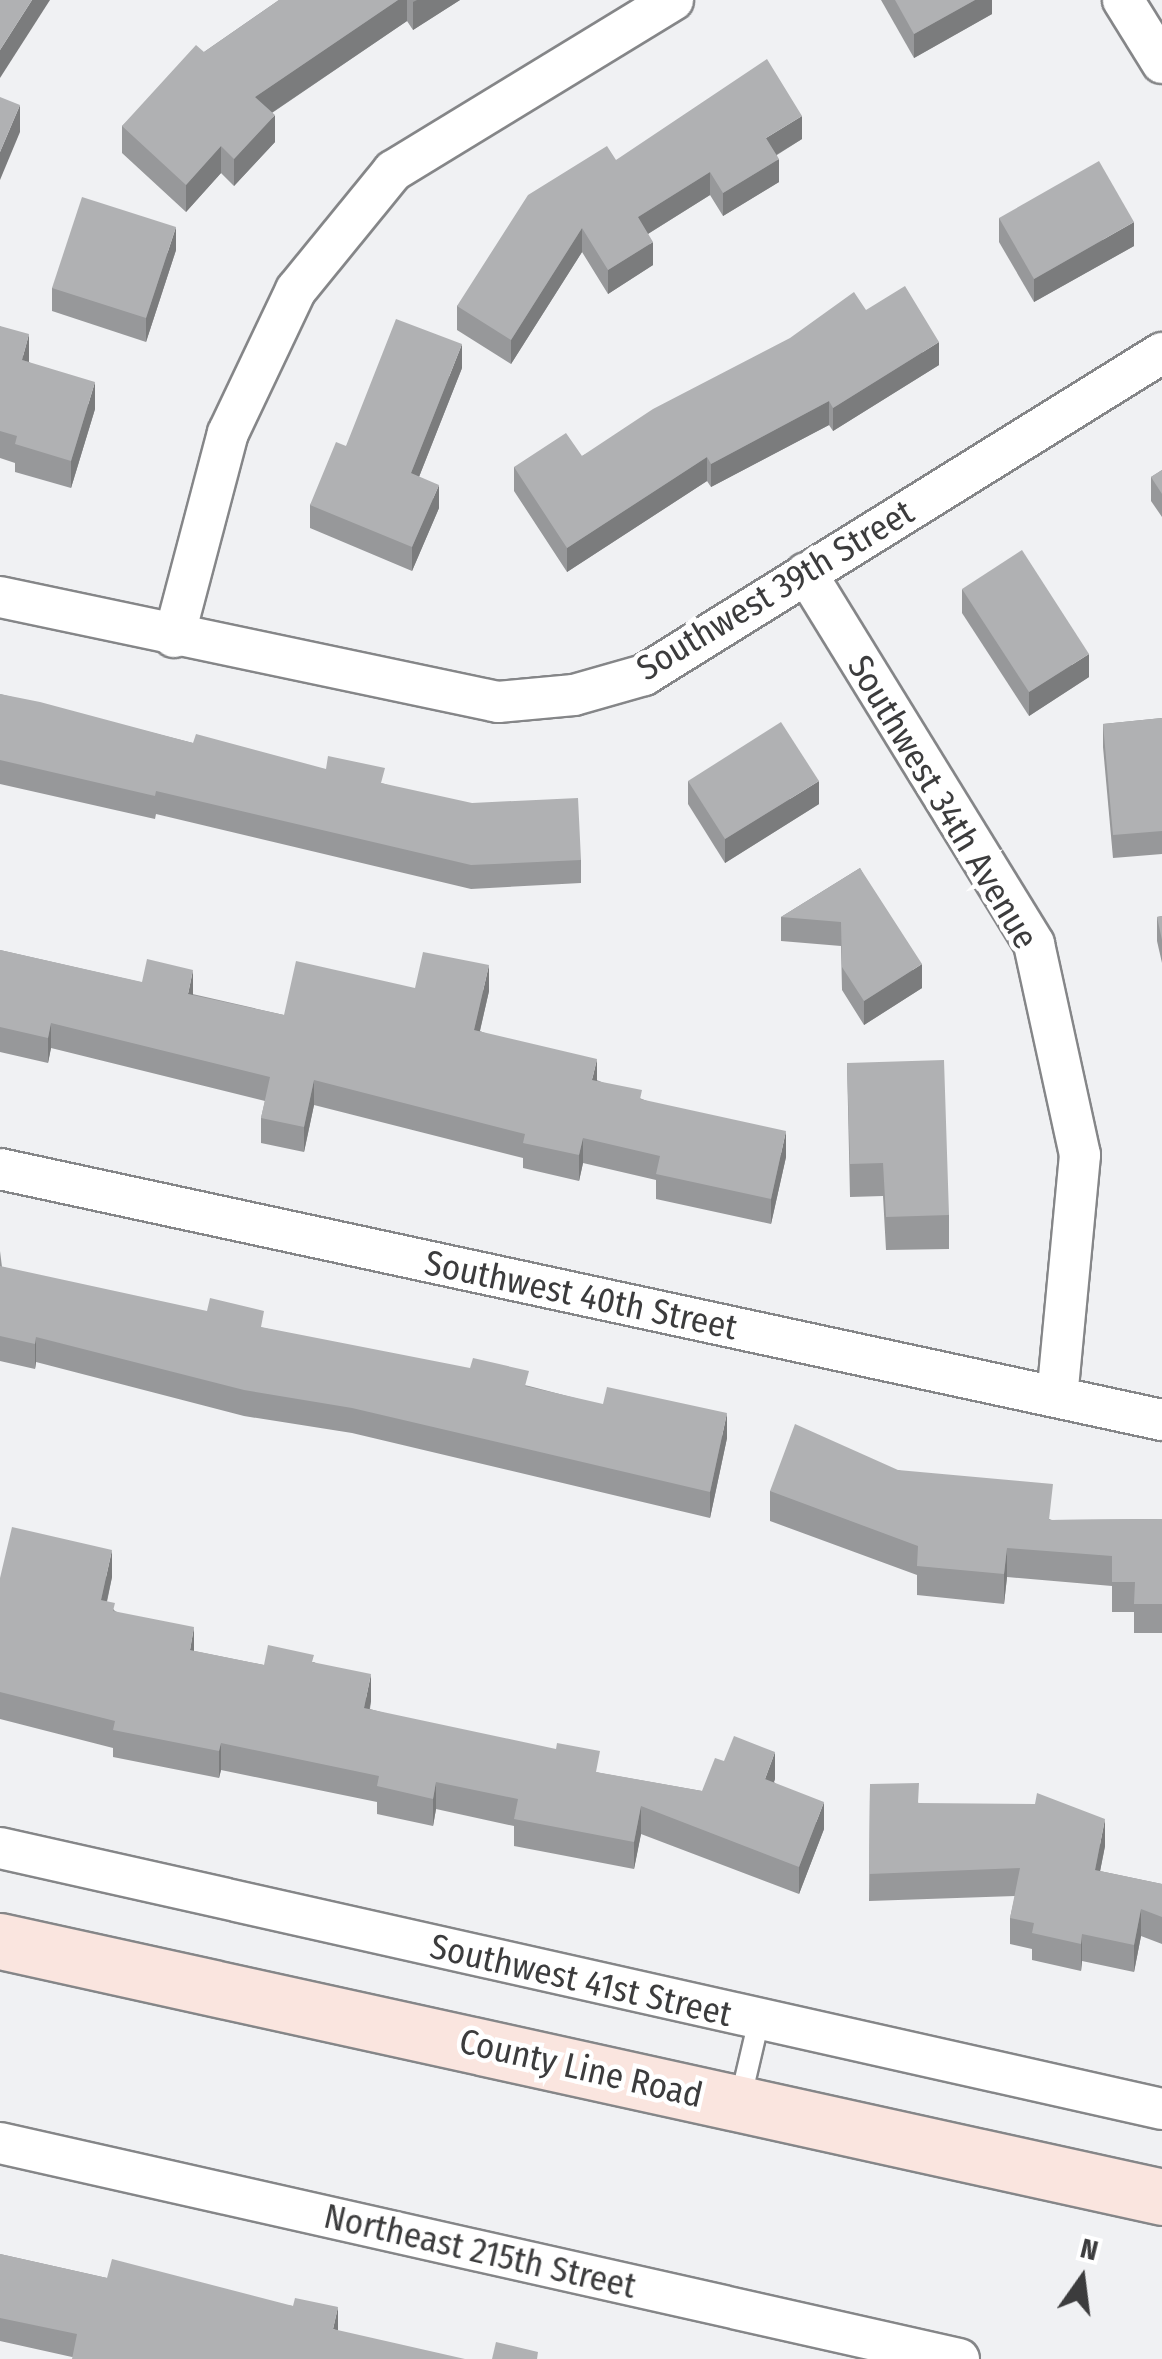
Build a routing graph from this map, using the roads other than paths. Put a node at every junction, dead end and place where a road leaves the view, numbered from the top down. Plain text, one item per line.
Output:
1 (673, 0) edge
2 (1123, 0) edge
3 (1162, 63) edge
4 (1162, 354) edge
5 (806, 573) junction
6 (0, 596) edge
7 (174, 638) junction
8 (0, 1169) edge
9 (1057, 1397) junction
10 (1162, 1420) edge
11 (0, 1848) edge
12 (0, 1941) edge
13 (758, 2020) junction
14 (739, 2103) junction
15 (1162, 2109) edge
16 (0, 2143) edge
17 (1162, 2197) edge
18 (959, 2359) edge

1 - 7 street
2 - 3 street
4 - 5 street, Southwest 39th Street
5 - 7 street, Southwest 39th Street
5 - 9 street, Southwest 34th Avenue
6 - 7 street, Southwest 39th Street
8 - 9 street, Southwest 40th Street
9 - 10 street, Southwest 40th Street
11 - 13 street, Southwest 41st Street
12 - 14 street, County Line Road
13 - 14 lane
13 - 15 street, Southwest 41st Street
14 - 17 street, County Line Road
16 - 18 street, Northeast 215th Street

